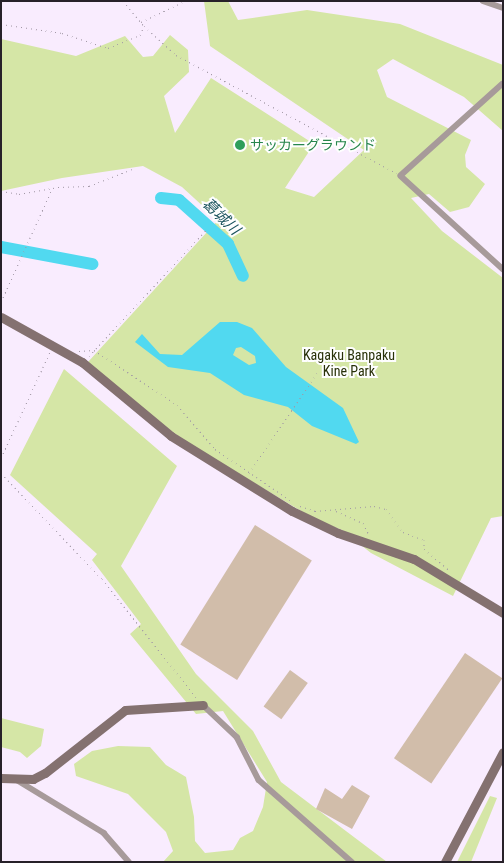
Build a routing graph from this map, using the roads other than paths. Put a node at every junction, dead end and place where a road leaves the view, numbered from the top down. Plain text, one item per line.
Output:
1 (483, 1) edge
2 (503, 8) edge
3 (503, 84) edge
4 (503, 269) edge
5 (1, 317) edge
6 (503, 613) edge
7 (203, 705) joint
8 (503, 752) edge
9 (1, 778) edge
10 (17, 780) junction
11 (129, 862) edge
12 (352, 862) edge
13 (445, 862) edge

1 - 2 street
3 - 4 street
5 - 6 street
7 - 10 street
7 - 12 street
8 - 13 street
9 - 10 street
10 - 11 street

